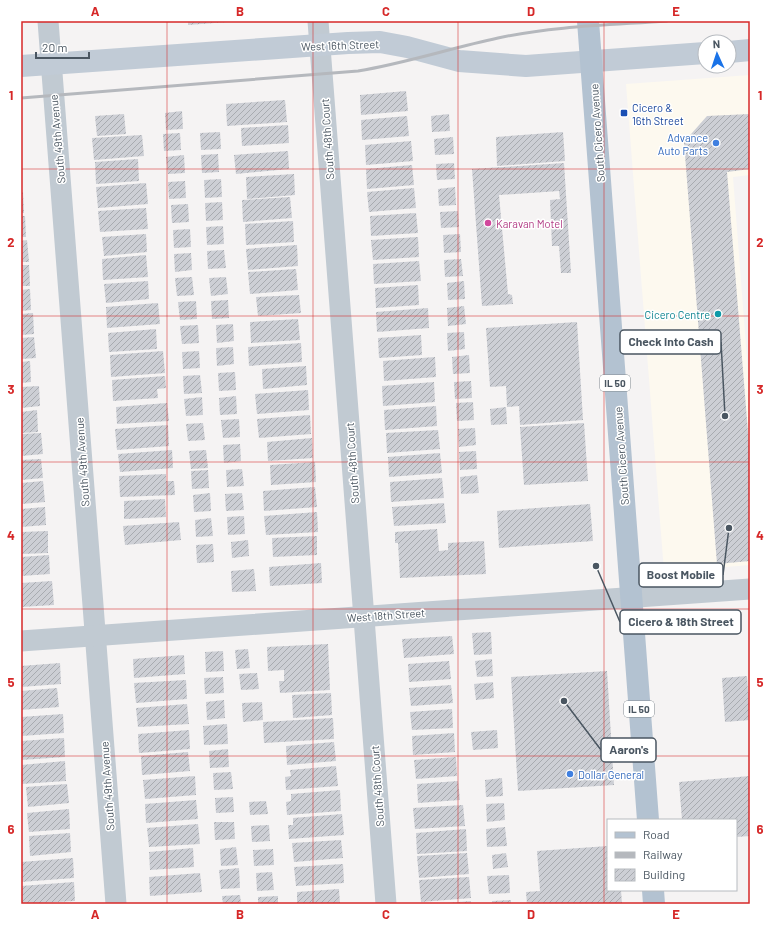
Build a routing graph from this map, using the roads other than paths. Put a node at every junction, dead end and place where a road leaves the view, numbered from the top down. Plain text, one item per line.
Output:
1 (48, 21) edge
2 (318, 21) edge
3 (588, 21) edge
4 (320, 45) junction
5 (750, 50) edge
6 (737, 51) edge
7 (697, 54) edge
8 (592, 61) junction
9 (51, 64) junction
10 (21, 66) edge
11 (750, 590) edge
12 (631, 597) junction
13 (364, 617) junction
14 (96, 636) junction
15 (21, 641) edge
16 (648, 819) edge
17 (653, 891) edge
18 (116, 904) edge
19 (386, 904) edge
20 (654, 904) edge

1 - 9 street, South 49th Avenue
2 - 4 street, South 48th Court
3 - 8 main road, South Cicero Avenue / IL 50
4 - 8 street, West 16th Street
4 - 9 street, West 16th Street
4 - 13 street, South 48th Court
5 - 6 street
7 - 8 street, West 16th Street
8 - 12 main road, South Cicero Avenue / IL 50
9 - 10 street, West 16th Street
9 - 14 street, South 49th Avenue
11 - 12 street, West 18th Street
12 - 13 street, West 18th Street
12 - 16 main road, South Cicero Avenue / IL 50
13 - 14 street, West 18th Street
13 - 19 street, South 48th Court
14 - 15 street, West 18th Street
14 - 18 street, South 49th Avenue
17 - 20 main road

